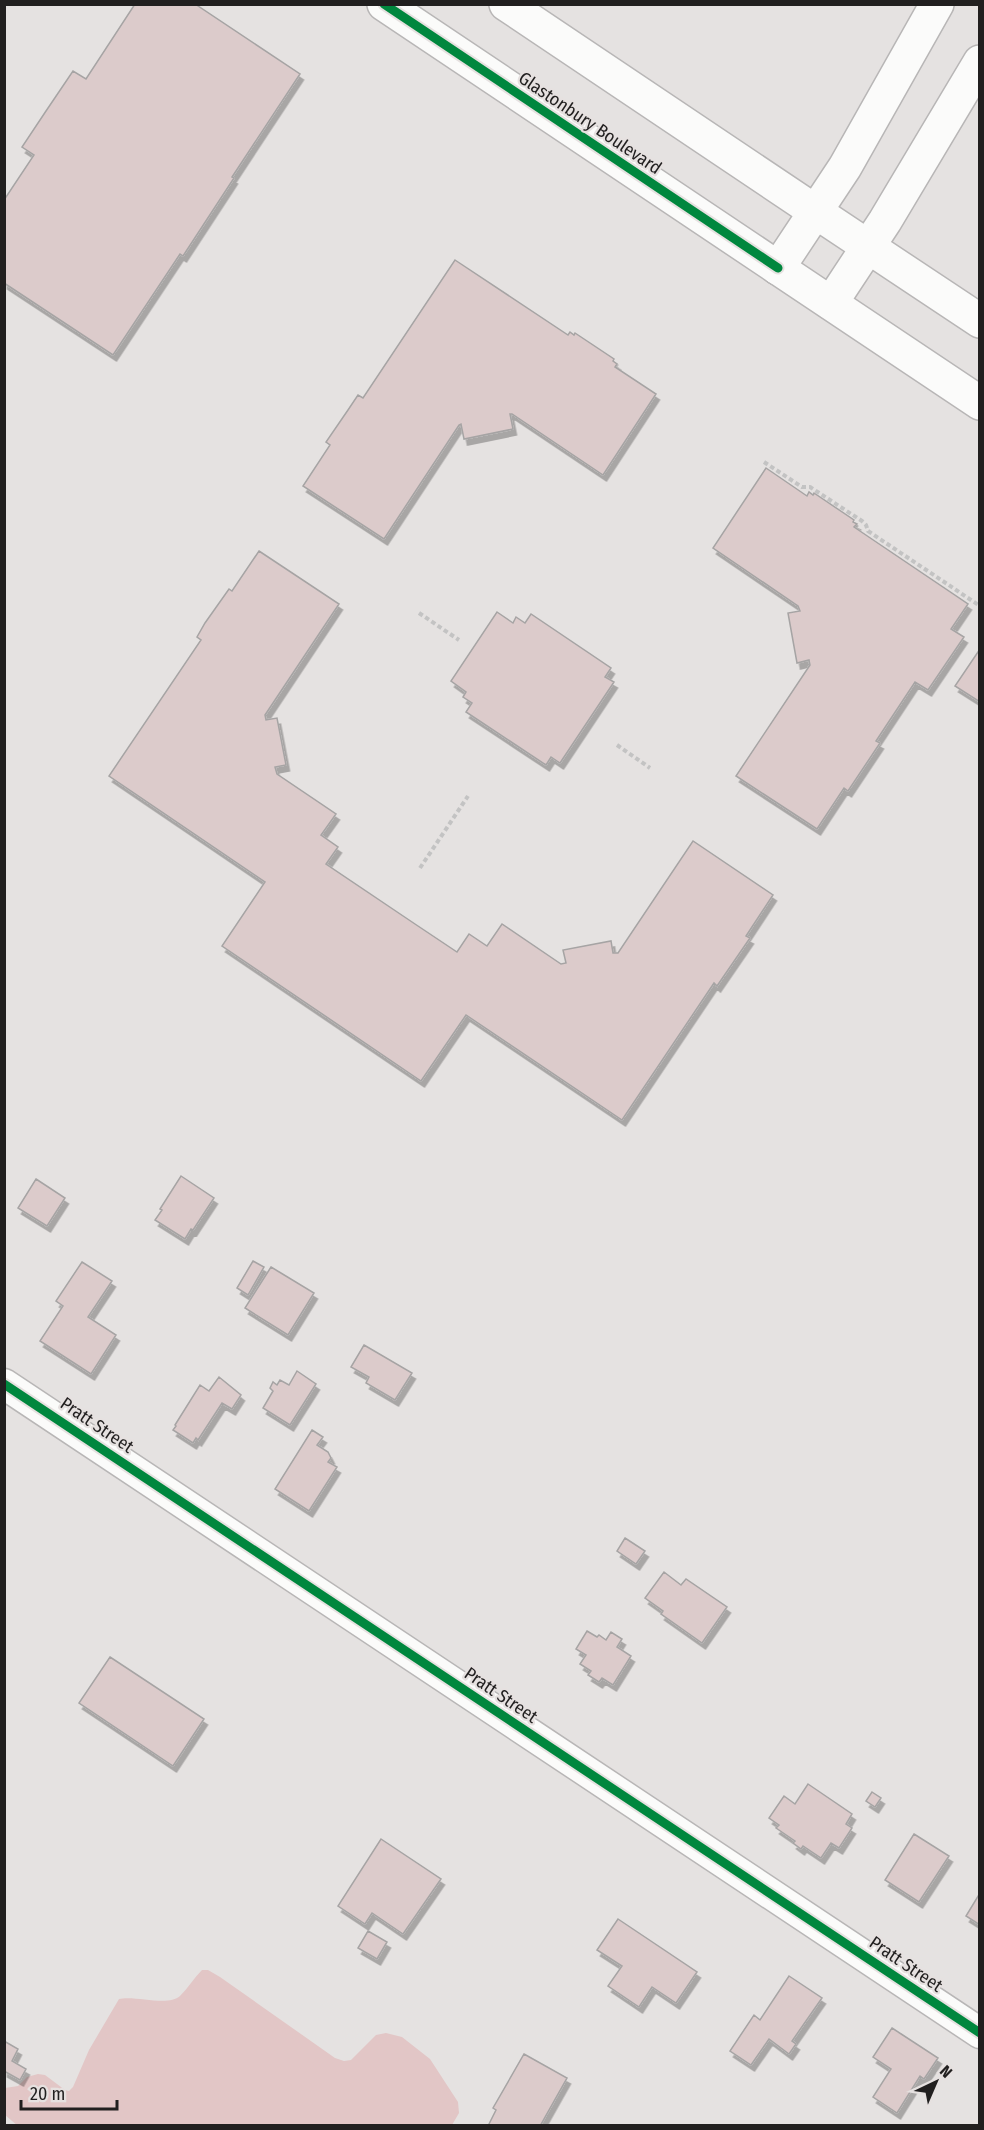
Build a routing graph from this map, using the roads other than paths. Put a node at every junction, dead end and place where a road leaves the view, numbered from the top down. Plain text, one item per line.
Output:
1 (384, 4) edge
2 (506, 4) edge
3 (937, 4) edge
4 (980, 62) edge
5 (816, 212) junction
6 (868, 246) junction
7 (778, 268) junction
8 (831, 303) junction
9 (980, 321) edge
10 (980, 403) edge
11 (4, 1384) edge
12 (980, 2033) edge

1 - 7 main road, Glastonbury Boulevard
2 - 5 main road
3 - 5 main road
4 - 6 main road
5 - 6 main road
5 - 7 main road
6 - 8 main road
6 - 9 main road
7 - 8 main road, Glastonbury Boulevard
8 - 10 main road, Glastonbury Boulevard
11 - 12 street, Pratt Street

